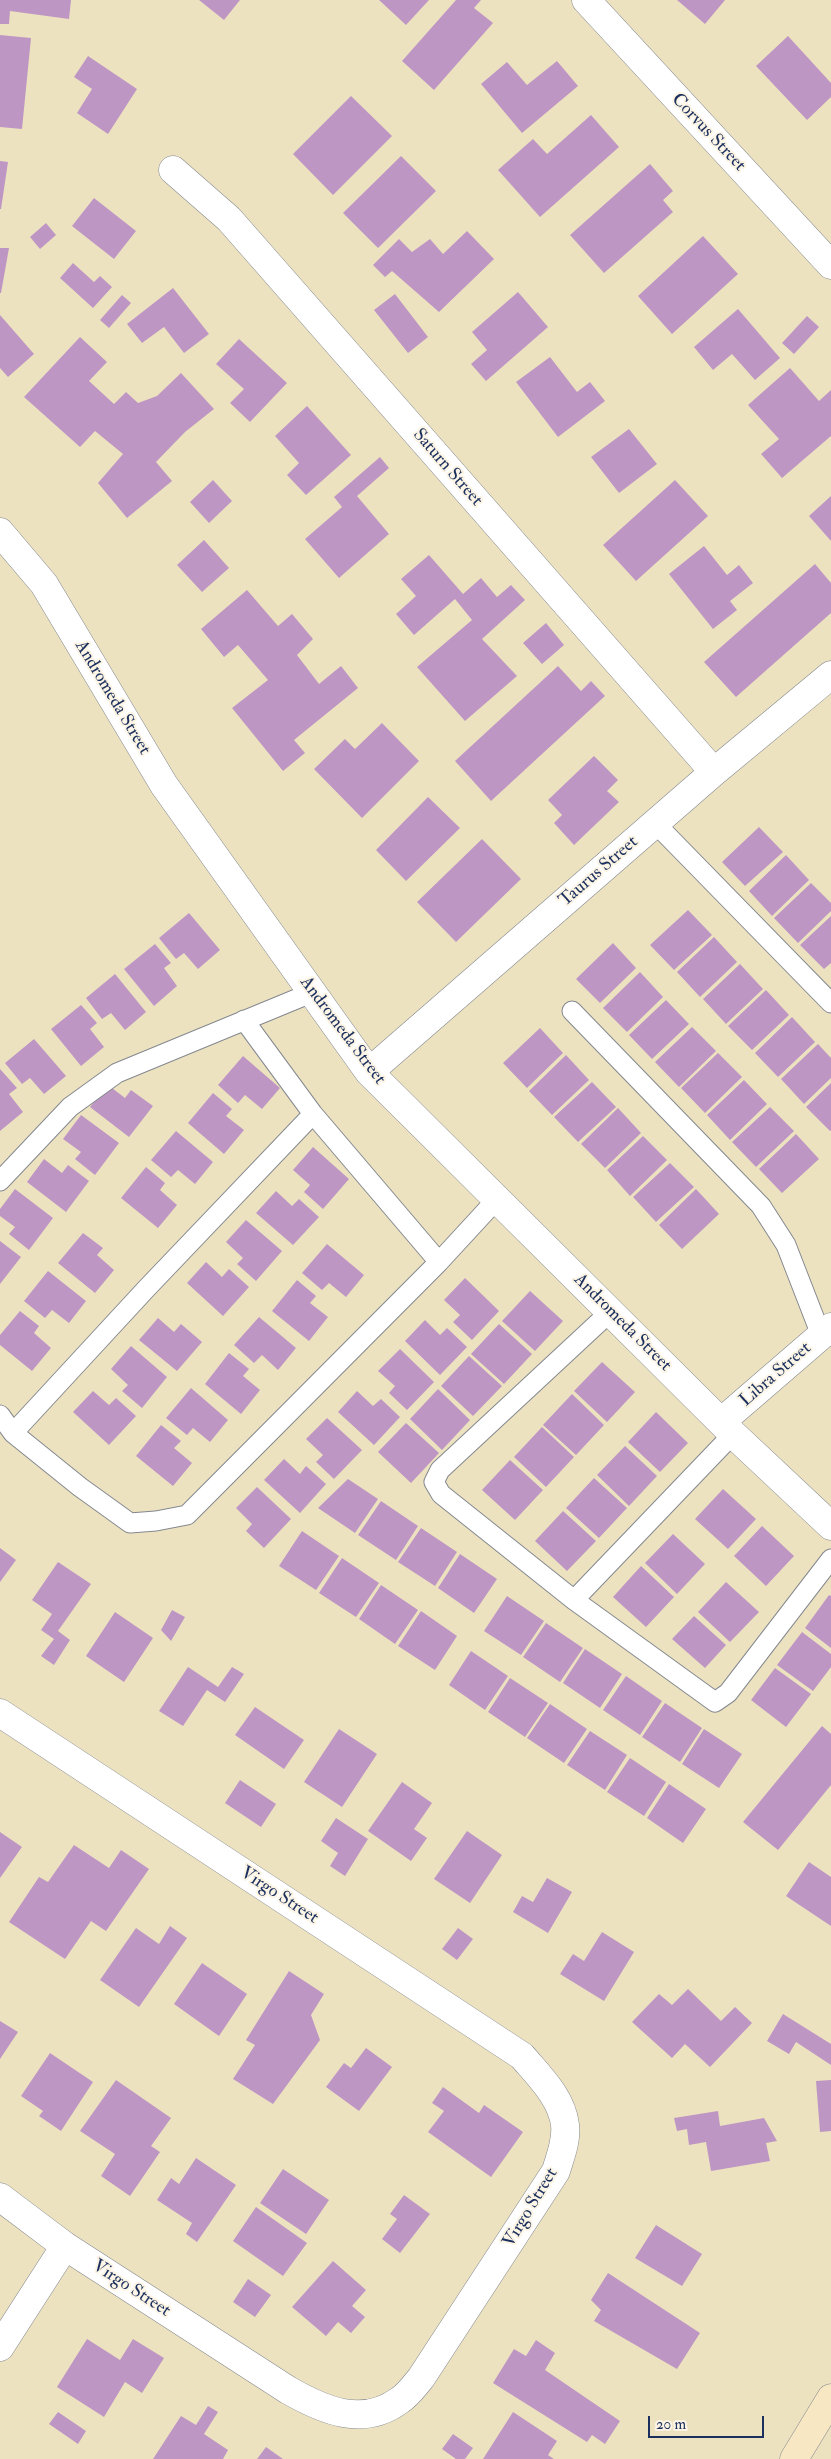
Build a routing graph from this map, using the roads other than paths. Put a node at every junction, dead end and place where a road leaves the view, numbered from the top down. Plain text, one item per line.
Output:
1 (586, 0) edge
2 (173, 170) dead end
3 (831, 265) edge
4 (0, 532) edge
5 (831, 675) edge
6 (714, 772) junction
7 (655, 823) junction
8 (311, 993) junction
9 (831, 1003) edge
10 (572, 1010) dead end
11 (244, 1020) junction
12 (369, 1072) junction
13 (313, 1114) junction
14 (0, 1181) edge
15 (496, 1199) junction
16 (439, 1262) junction
17 (610, 1312) junction
18 (826, 1331) edge
19 (0, 1415) edge
20 (727, 1428) junction
21 (13, 1432) junction
22 (831, 1526) edge
23 (831, 1559) edge
24 (574, 1600) junction
25 (0, 1713) edge
26 (0, 2197) edge
27 (65, 2246) junction
28 (0, 2347) edge
29 (831, 2398) edge
30 (794, 2459) edge

1 - 3 street, Corvus Street
2 - 6 street, Saturn Street
4 - 8 street, Andromeda Street
5 - 6 street, Taurus Street
6 - 7 street, Taurus Street
7 - 9 lane
7 - 12 street, Taurus Street
8 - 11 lane
8 - 12 street, Andromeda Street
10 - 18 lane
11 - 13 lane
11 - 14 lane
12 - 15 street, Andromeda Street
13 - 16 lane
13 - 21 lane
15 - 16 lane
15 - 17 street, Andromeda Street
16 - 21 lane
17 - 20 street, Andromeda Street
17 - 24 lane
18 - 20 street, Libra Street
19 - 21 lane
20 - 22 street, Andromeda Street
20 - 24 lane
23 - 24 lane
25 - 27 street, Virgo Street
26 - 27 street, Virgo Street
27 - 28 street
29 - 30 main road

